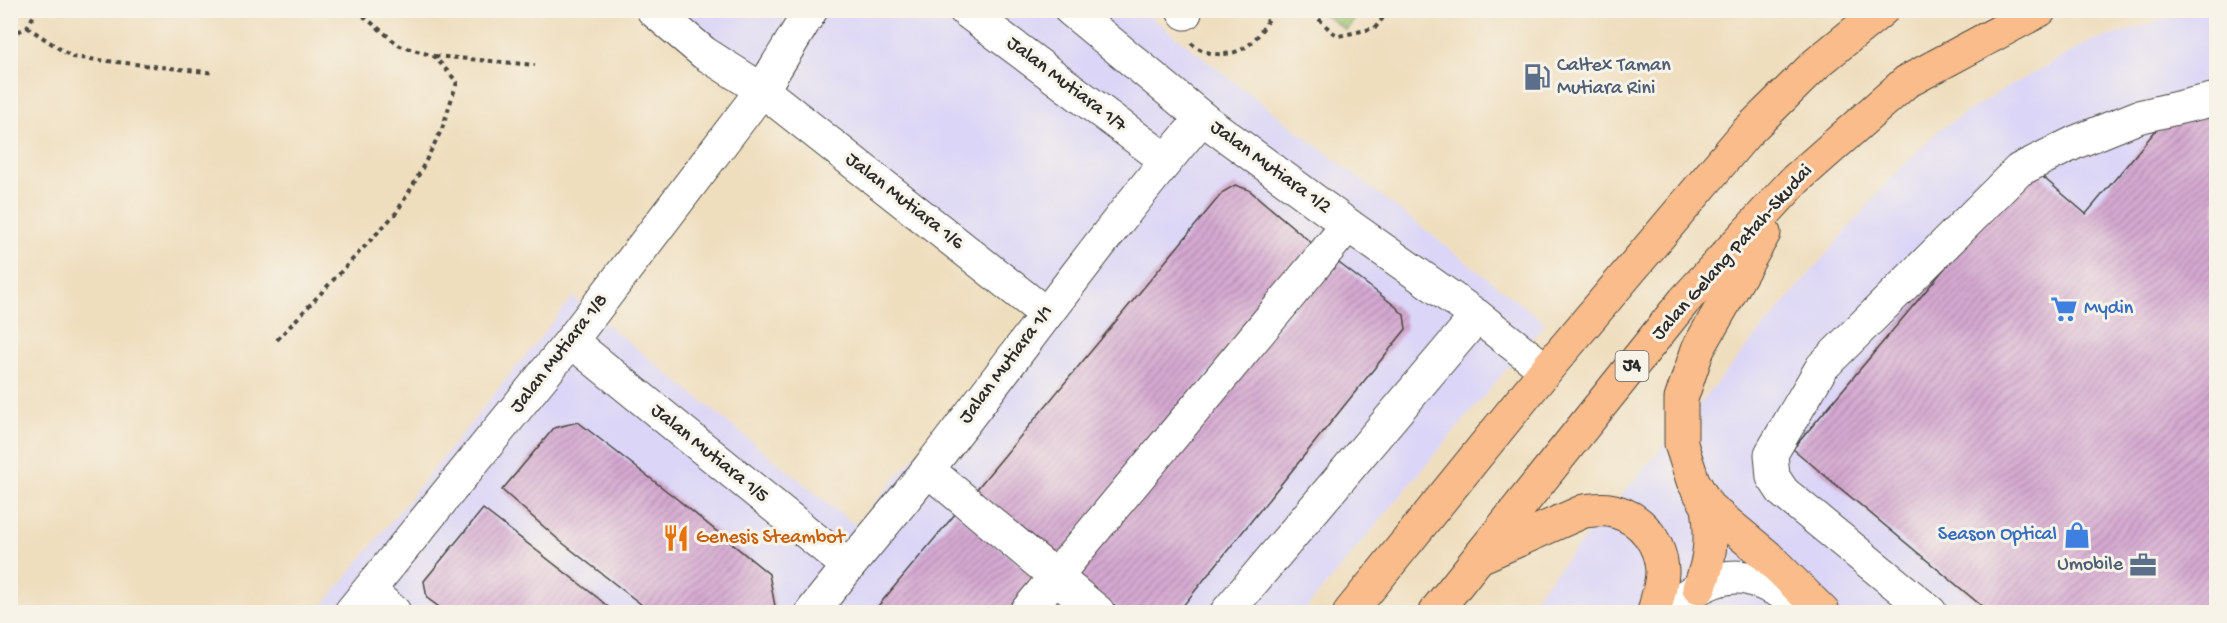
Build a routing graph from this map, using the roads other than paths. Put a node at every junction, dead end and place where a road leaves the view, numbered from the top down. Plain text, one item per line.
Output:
1 (653, 10) edge
2 (811, 10) edge
3 (965, 10) edge
4 (1071, 10) edge
5 (1882, 10) edge
6 (2040, 10) edge
7 (762, 90) junction
8 (2217, 99) edge
9 (1202, 117) junction
10 (1166, 160) junction
11 (1795, 180) junction
12 (1348, 225) junction
13 (1046, 314) junction
14 (1477, 316) junction
15 (571, 341) junction
16 (1546, 370) junction
17 (928, 470) junction
18 (1708, 507) junction
19 (1476, 558) junction
20 (848, 566) junction
21 (1055, 577) junction
22 (1699, 588) junction
23 (360, 602) edge
24 (394, 612) edge
25 (812, 612) edge
26 (1026, 612) edge
27 (1098, 612) edge
28 (1227, 612) edge
29 (1350, 612) edge
30 (1435, 612) edge
31 (1654, 612) edge
32 (1666, 612) edge
33 (1818, 612) edge
34 (1823, 612) edge
35 (1930, 612) edge

1 - 7 street, Jalan Mutiara 1/6
2 - 7 street, Jalan Mutiara 1/8
3 - 10 street, Jalan Mutiara 1/7
4 - 9 street, Jalan Mutiara 1/2
5 - 16 main road
6 - 11 main road, Jalan Gelang Patah-Skudai / J4
7 - 13 street, Jalan Mutiara 1/6
7 - 15 street, Jalan Mutiara 1/8
8 - 35 street
9 - 10 street, Jalan Mutiara 1/1
9 - 12 street, Jalan Mutiara 1/2
10 - 13 street, Jalan Mutiara 1/1
11 - 18 main road
11 - 19 main road, Jalan Gelang Patah-Skudai / J4
12 - 14 street, Jalan Mutiara 1/2
12 - 21 street
13 - 17 street, Jalan Mutiara 1/1
14 - 16 street, Jalan Mutiara 1/2
14 - 28 street
15 - 20 street, Jalan Mutiara 1/5
15 - 23 street, Jalan Mutiara 1/8
16 - 29 main road
17 - 20 street, Jalan Mutiara 1/1
17 - 21 street
18 - 22 main road
18 - 34 main road
19 - 30 main road, Jalan Gelang Patah-Skudai / J4
19 - 31 main road
20 - 25 street, Jalan Mutiara 1/1
21 - 26 street
21 - 27 street
22 - 32 street
22 - 33 street
23 - 24 street

